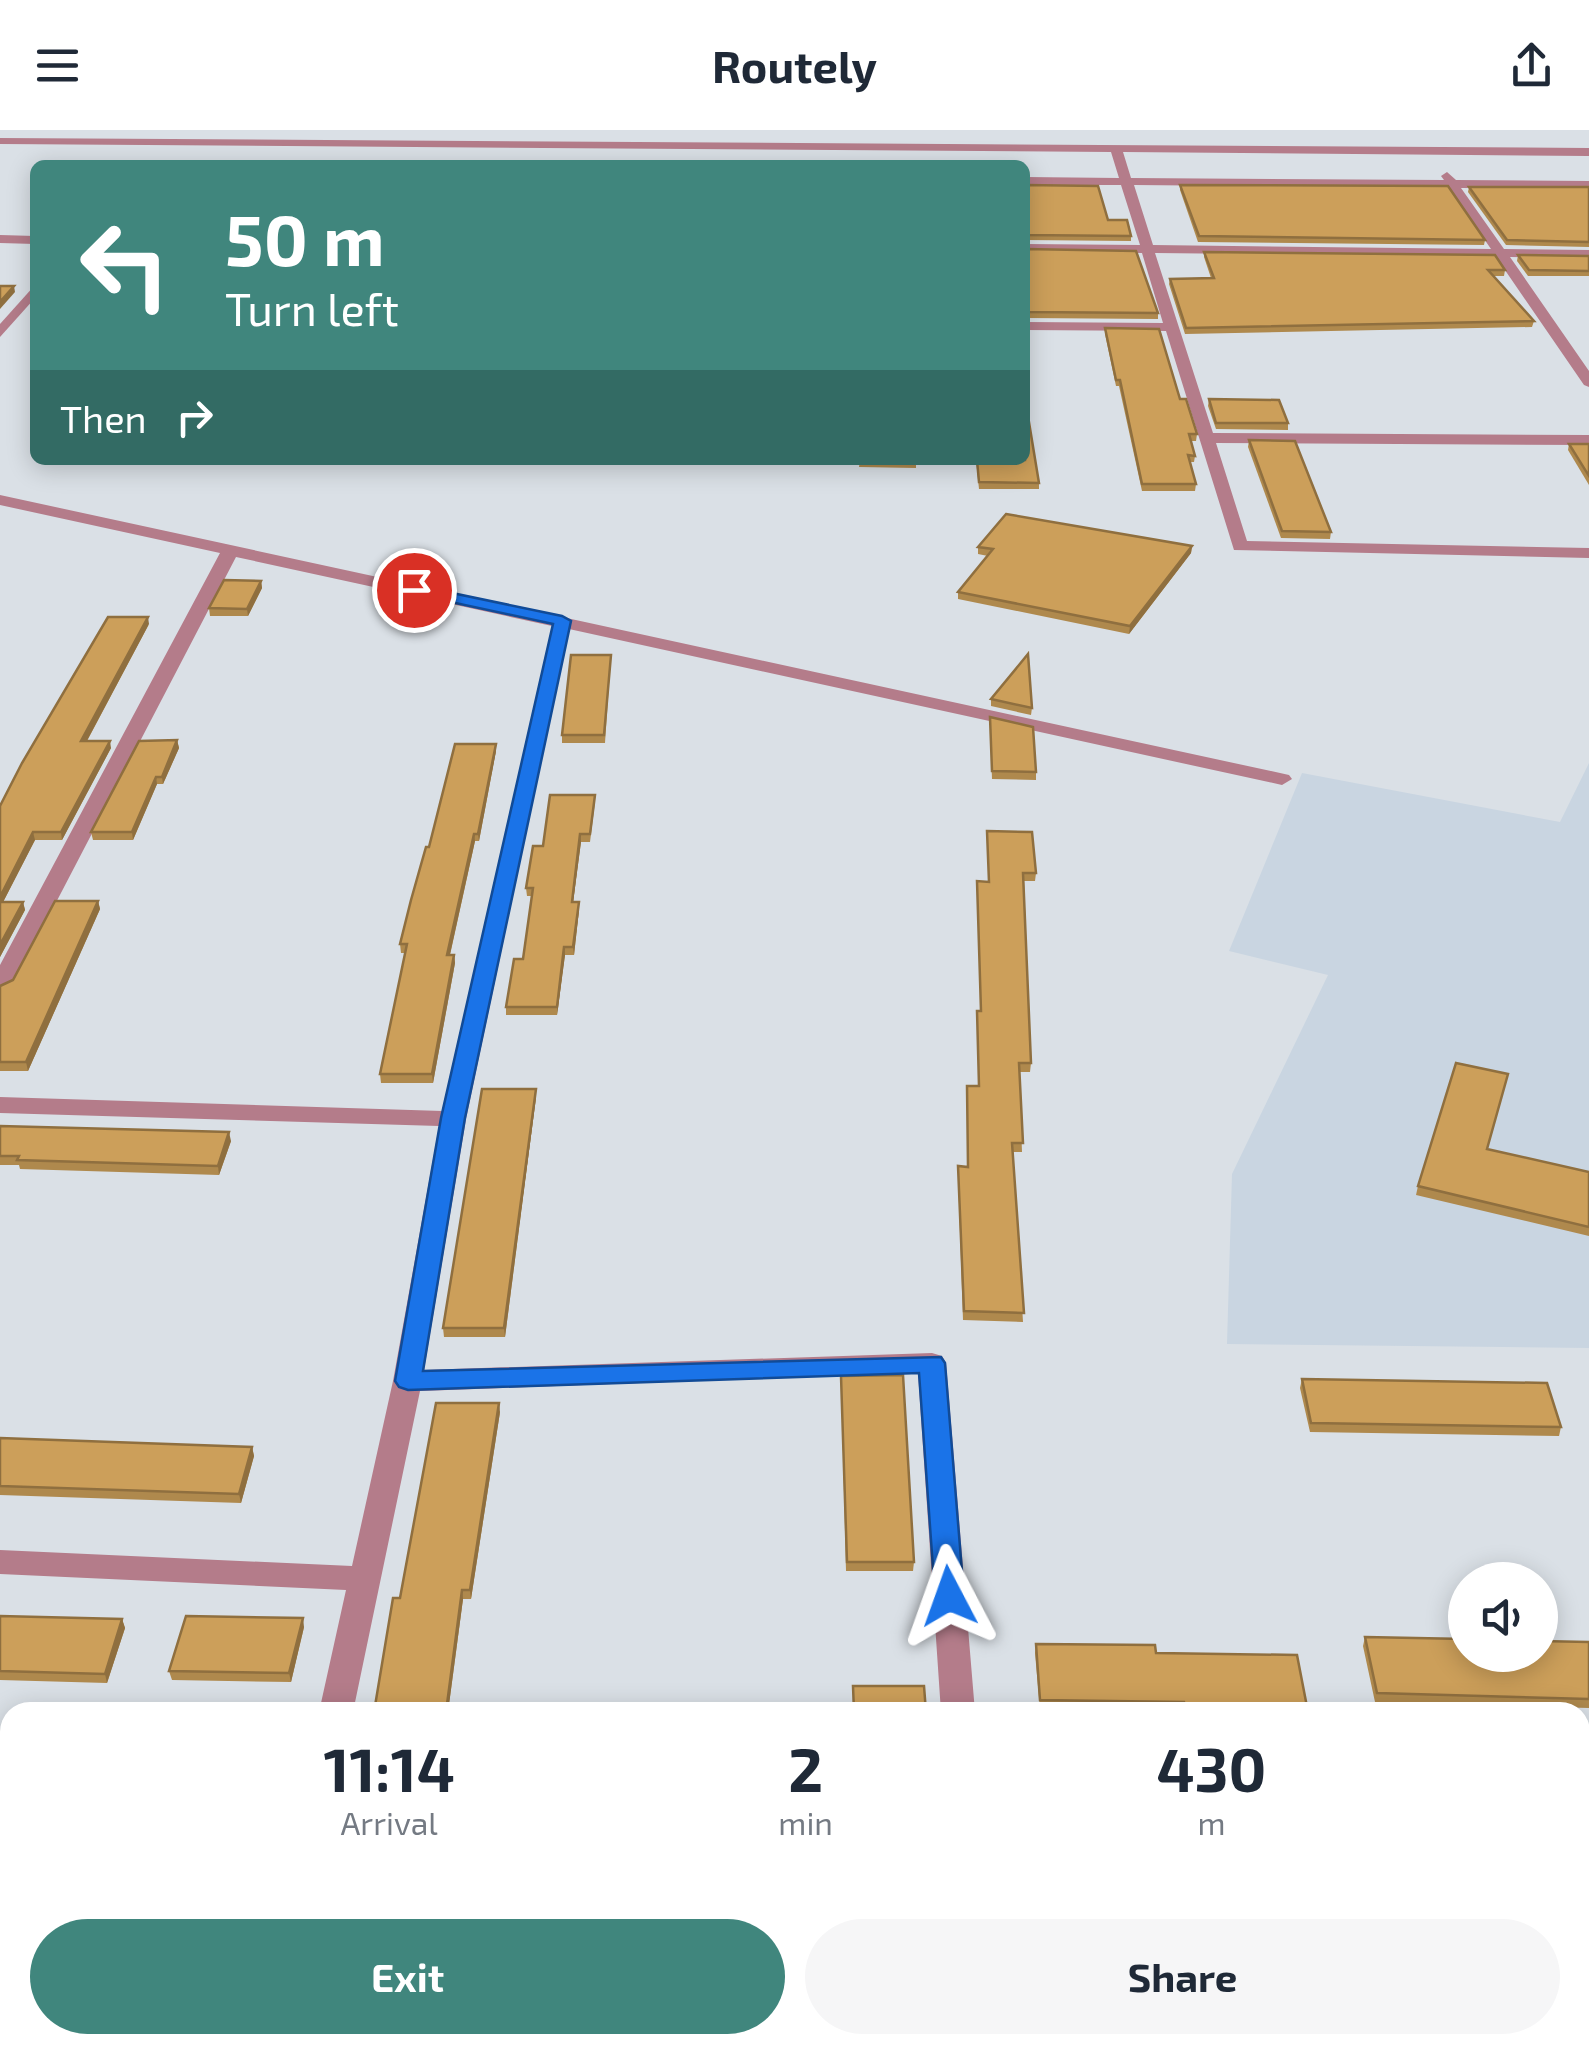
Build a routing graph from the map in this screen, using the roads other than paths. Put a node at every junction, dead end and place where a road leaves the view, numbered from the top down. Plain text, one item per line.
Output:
1 (0, 141) edge
2 (1116, 148) junction
3 (1428, 150) junction
4 (1589, 152) edge
5 (1030, 181) edge
6 (1128, 182) junction
7 (1453, 184) junction
8 (1589, 185) edge
9 (0, 239) edge
10 (30, 240) edge
11 (1030, 248) edge
12 (1146, 250) junction
13 (1504, 253) junction
14 (1589, 254) edge
15 (30, 295) edge
16 (30, 322) edge
17 (3, 325) edge
18 (1030, 326) edge
19 (1174, 327) junction
20 (1564, 343) junction
21 (1589, 344) edge
22 (1589, 382) edge
23 (1207, 438) junction
24 (1589, 440) edge
25 (0, 500) edge
26 (230, 551) junction
27 (1589, 553) edge
28 (562, 621) junction
29 (1282, 779) dead end
30 (0, 987) edge
31 (0, 1106) edge
32 (453, 1118) junction
33 (408, 1381) junction
34 (0, 1562) edge
35 (366, 1579) junction
36 (338, 1702) edge
37 (957, 1702) edge

1 - 2 street
2 - 3 street
2 - 6 street
3 - 4 street
3 - 7 street
5 - 6 street
6 - 7 street
6 - 12 street
7 - 8 street
7 - 13 street
9 - 10 street
11 - 12 street
12 - 13 street
12 - 19 street
13 - 14 street
13 - 20 street
15 - 17 street
16 - 17 street
18 - 19 street
19 - 23 street
20 - 21 street
20 - 22 street
23 - 24 street
23 - 27 street
25 - 26 street
26 - 28 street
26 - 30 street
28 - 29 street
28 - 32 street
31 - 32 street
32 - 33 street
33 - 35 street
33 - 37 street
34 - 35 street
35 - 36 street

